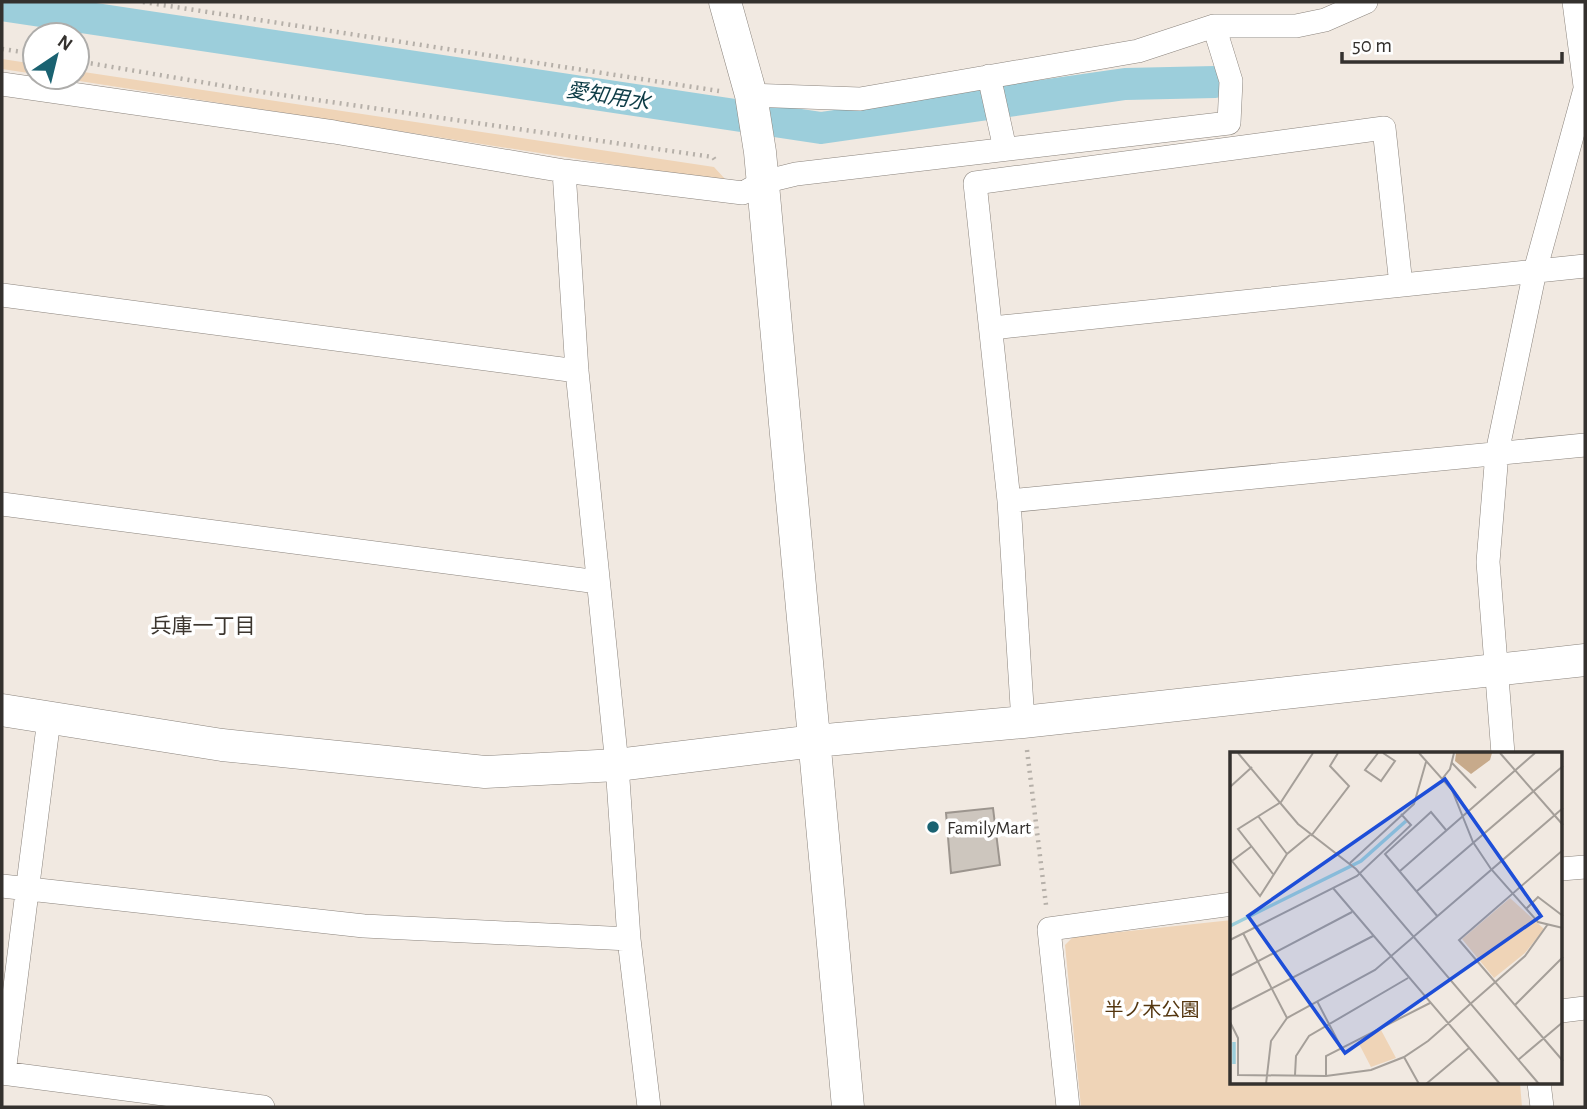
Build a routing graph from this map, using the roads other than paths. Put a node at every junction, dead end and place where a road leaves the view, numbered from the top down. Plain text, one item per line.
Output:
1 (725, 2) edge
2 (1366, 2) edge
3 (1574, 2) edge
4 (1214, 26) junction
5 (989, 76) junction
6 (2, 84) edge
7 (1584, 94) edge
8 (751, 95) junction
9 (1005, 149) junction
10 (565, 171) junction
11 (755, 176) junction
12 (1585, 266) edge
13 (1535, 271) junction
14 (1401, 285) junction
15 (2, 295) edge
16 (992, 328) junction
17 (578, 371) junction
18 (1585, 444) edge
19 (1497, 453) junction
20 (1009, 501) junction
21 (2, 504) edge
22 (598, 582) junction
23 (1585, 660) edge
24 (1496, 669) junction
25 (2, 710) edge
26 (49, 719) junction
27 (1023, 722) junction
28 (815, 741) junction
29 (1503, 752) edge
30 (617, 765) junction
31 (1585, 867) edge
32 (1562, 869) edge
33 (2, 886) edge
34 (26, 889) junction
35 (1230, 904) edge
36 (629, 939) junction
37 (1585, 1008) edge
38 (1562, 1011) edge
39 (3, 1073) edge
40 (1539, 1084) edge
41 (262, 1107) edge
42 (649, 1107) edge
43 (848, 1107) edge
44 (1068, 1107) edge
45 (1542, 1107) edge

1 - 8 street
2 - 4 street
3 - 7 street
4 - 5 street
4 - 9 street
5 - 8 street
5 - 9 street
6 - 10 street
7 - 13 street
8 - 11 street
9 - 11 street
10 - 11 street
10 - 17 street
11 - 28 street
12 - 13 street
13 - 14 street
13 - 19 street
14 - 16 street
14 - 16 street
15 - 17 street
16 - 20 street
17 - 22 street
18 - 19 street
19 - 20 street
19 - 24 street
20 - 27 street
21 - 22 street
22 - 30 street
23 - 24 street
24 - 27 street
24 - 29 street
25 - 26 street
26 - 30 street
26 - 34 street
27 - 28 street
28 - 30 street
28 - 43 street
30 - 36 street
31 - 32 street
33 - 34 street
34 - 36 street
34 - 39 street
35 - 44 street
36 - 42 street
37 - 38 street
39 - 41 street
40 - 45 street

